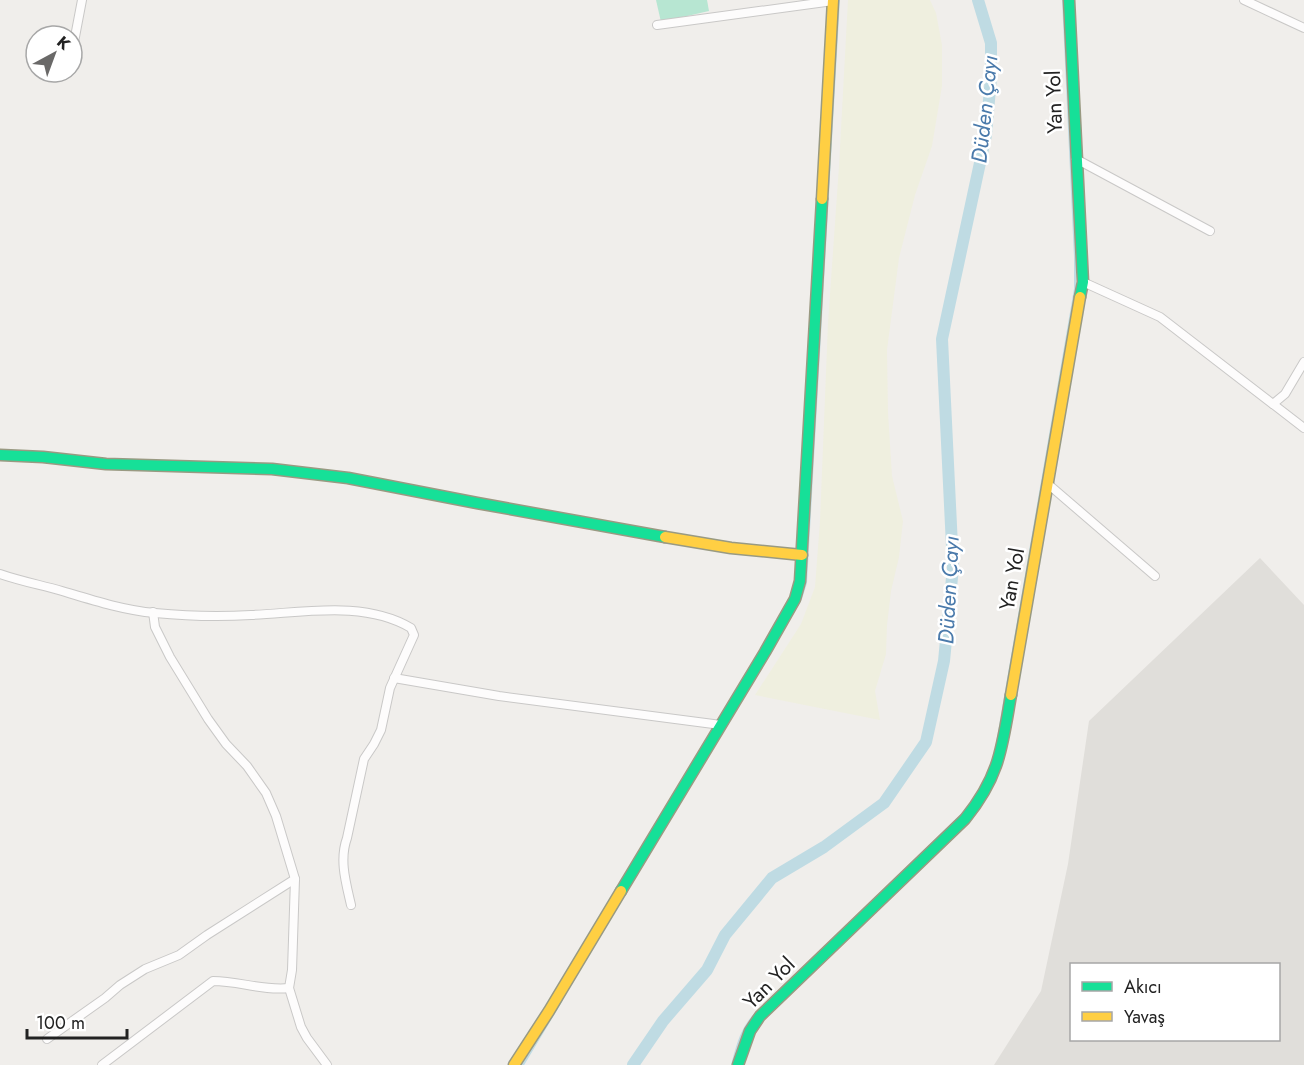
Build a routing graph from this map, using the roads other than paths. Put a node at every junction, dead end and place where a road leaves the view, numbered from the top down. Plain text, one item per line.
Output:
1 (81, 0) edge
2 (833, 0) edge
3 (1069, 0) edge
4 (1244, 0) edge
5 (77, 24) edge
6 (657, 25) dead end
7 (1304, 28) edge
8 (1076, 159) junction
9 (1210, 231) dead end
10 (1083, 282) junction
11 (1304, 362) edge
12 (1273, 404) junction
13 (1304, 428) edge
14 (0, 455) edge
15 (1048, 484) junction
16 (802, 555) junction
17 (0, 574) edge
18 (1155, 576) dead end
19 (153, 612) junction
20 (394, 678) junction
21 (721, 725) junction
22 (295, 879) junction
23 (351, 905) dead end
24 (289, 988) junction
25 (47, 1039) dead end
26 (102, 1065) edge
27 (327, 1065) edge
28 (514, 1065) edge
29 (738, 1065) edge

1 - 5 street
2 - 6 street
2 - 16 street
3 - 8 street, Yan Yol
4 - 7 street
8 - 9 street
8 - 10 street, Yan Yol
10 - 12 street
10 - 15 street, Yan Yol
11 - 12 street
12 - 13 street
14 - 16 street
15 - 18 street
15 - 29 street, Yan Yol
16 - 21 street
17 - 19 street
19 - 20 street
19 - 22 street
20 - 21 street
20 - 23 street
21 - 28 street
22 - 24 street
22 - 25 street
24 - 26 street
24 - 27 street

